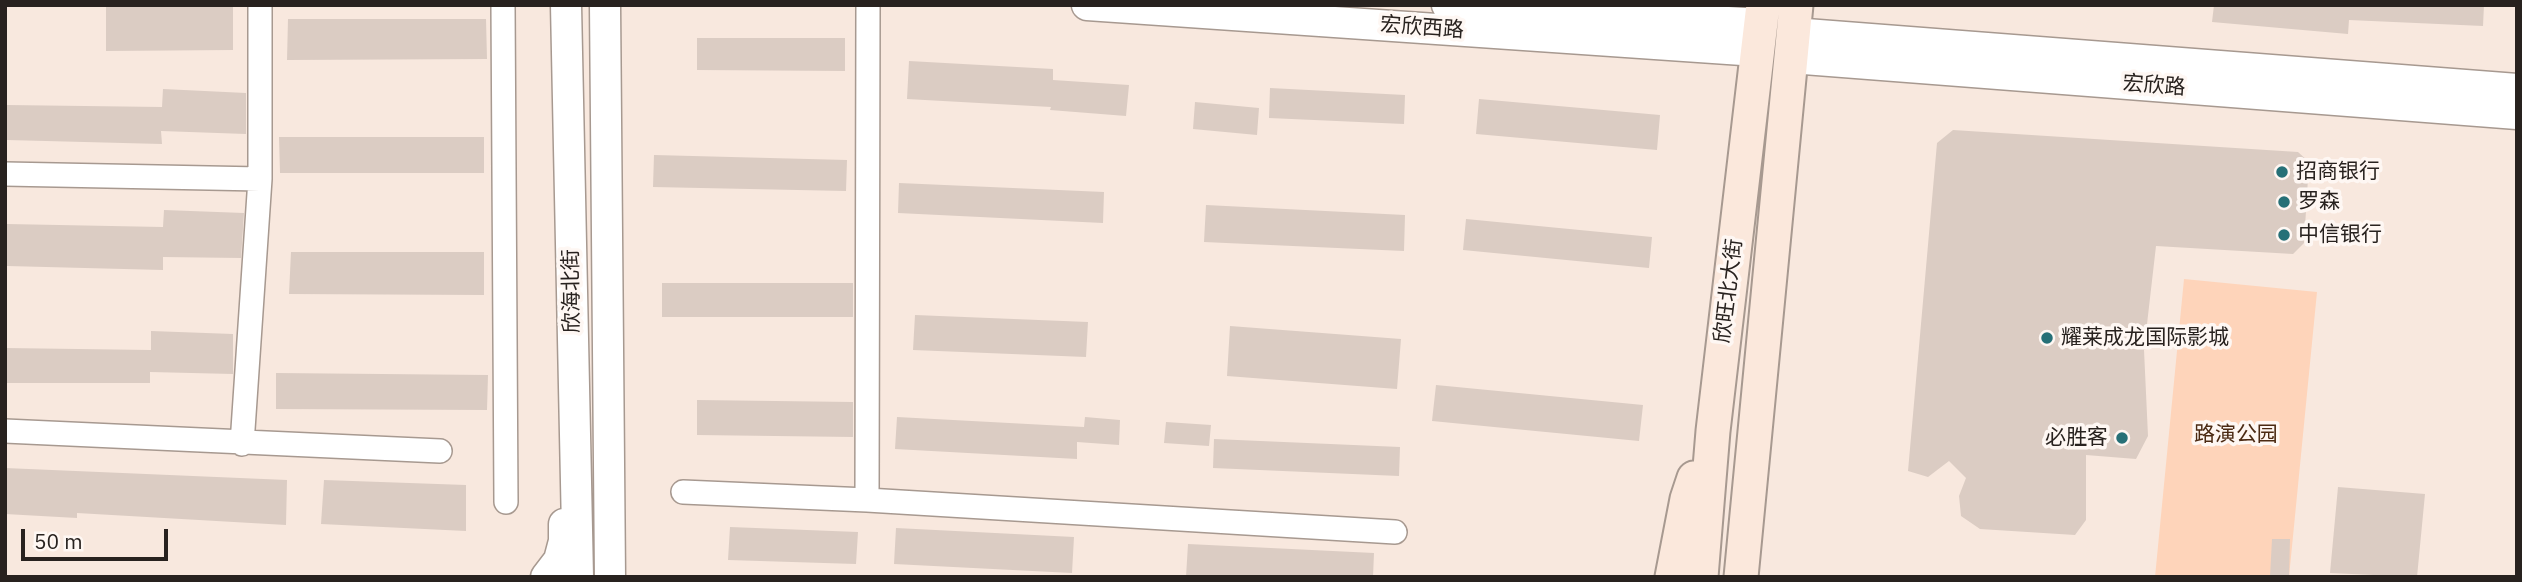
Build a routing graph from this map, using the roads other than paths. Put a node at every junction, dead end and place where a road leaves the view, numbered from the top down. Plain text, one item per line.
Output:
1 (260, 5) edge
2 (503, 5) edge
3 (566, 5) edge
4 (605, 5) edge
5 (868, 5) edge
6 (1087, 5) edge
7 (1447, 5) edge
8 (1158, 8) edge
9 (1760, 27) edge
10 (1793, 32) edge
11 (2517, 89) edge
12 (2517, 114) edge
13 (5, 174) edge
14 (260, 179) junction
15 (574, 370) junction
16 (1713, 430) junction
17 (5, 431) edge
18 (242, 444) junction
19 (440, 451) dead end
20 (683, 492) dead end
21 (867, 500) junction
22 (506, 502) dead end
23 (609, 512) junction
24 (1747, 518) junction
25 (1395, 532) dead end
26 (546, 577) edge
27 (578, 577) edge
28 (610, 577) edge
29 (622, 577) edge
30 (1672, 577) edge
31 (1701, 577) edge
32 (1741, 577) edge
33 (1760, 577) edge

1 - 14 street
2 - 22 street
3 - 15 street, 欣海北街
4 - 23 street, 欣海北街
5 - 21 street
6 - 8 street, 宏欣西路
7 - 9 street, 宏欣西路
8 - 9 street, 宏欣西路
9 - 16 main road, 欣旺北大街
10 - 11 street, 宏欣路
10 - 12 street, 宏欣路
10 - 24 main road, 欣旺北大街
13 - 14 street
14 - 18 street
15 - 26 street
15 - 27 street, 欣海北街
16 - 30 main road
16 - 31 main road, 欣旺北大街
17 - 18 street
18 - 19 street
20 - 21 street
21 - 25 street
23 - 28 street, 欣海北街
23 - 29 street
24 - 32 main road, 欣旺北大街
24 - 33 main road

